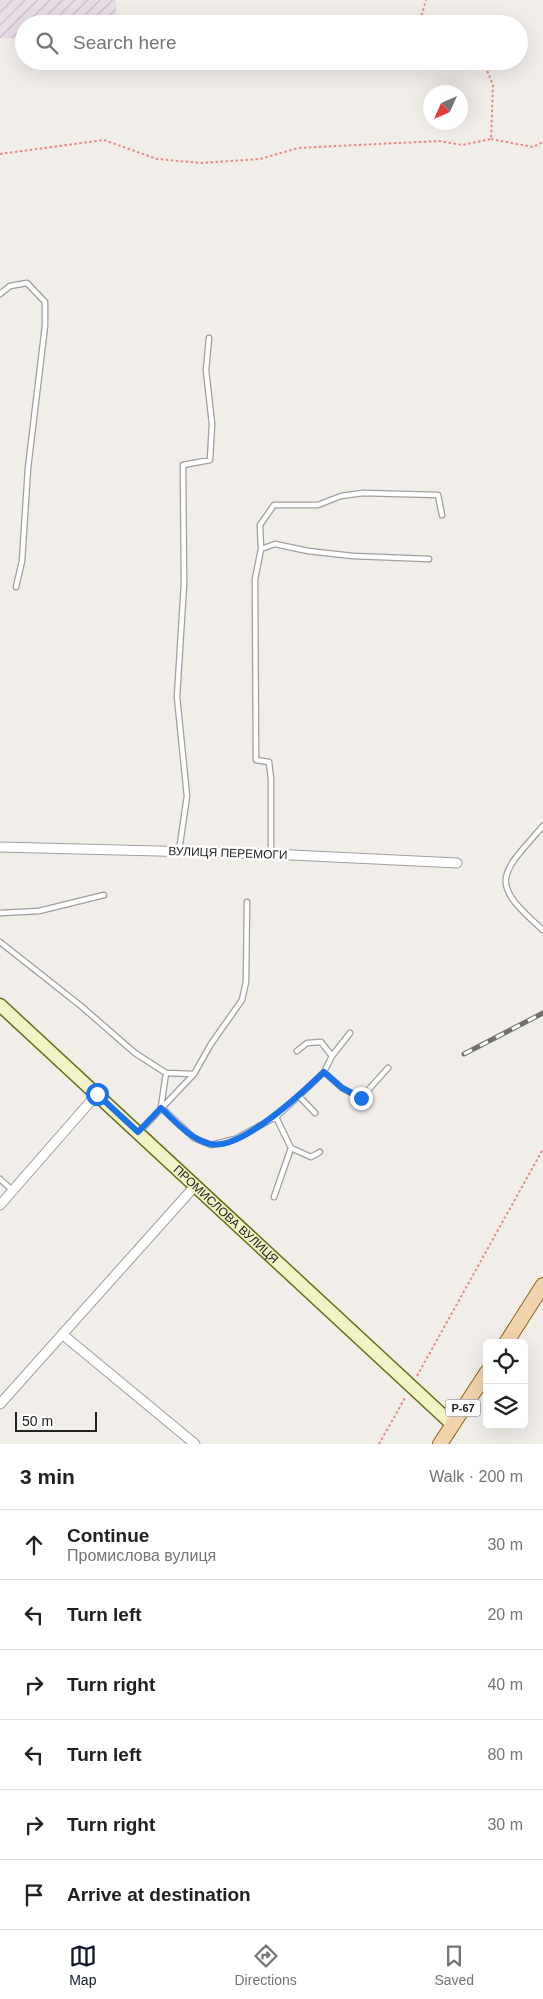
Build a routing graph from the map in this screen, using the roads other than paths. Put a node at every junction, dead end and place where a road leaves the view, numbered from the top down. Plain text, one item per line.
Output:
1 (0, 294) edge
2 (209, 338) dead end
3 (442, 515) dead end
4 (261, 549) junction
5 (429, 559) dead end
6 (16, 587) dead end
7 (543, 826) edge
8 (0, 847) edge
9 (179, 851) junction
10 (271, 854) junction
11 (456, 863) dead end
12 (104, 895) dead end
13 (247, 902) dead end
14 (0, 913) edge
15 (543, 930) edge
16 (0, 942) edge
17 (0, 1004) edge
18 (350, 1033) dead end
19 (297, 1051) dead end
20 (332, 1056) junction
21 (388, 1068) dead end
22 (324, 1072) junction
23 (166, 1073) junction
24 (194, 1074) junction
25 (97, 1094) junction
26 (299, 1096) junction
27 (161, 1108) junction
28 (315, 1113) dead end
29 (276, 1117) junction
30 (138, 1132) junction
31 (291, 1148) junction
32 (320, 1152) dead end
33 (0, 1179) edge
34 (195, 1186) junction
35 (13, 1191) junction
36 (274, 1197) dead end
37 (0, 1205) edge
38 (543, 1285) edge
39 (62, 1334) junction
40 (509, 1339) edge
41 (483, 1378) edge
42 (0, 1404) edge
43 (452, 1424) junction
44 (195, 1444) edge
45 (440, 1444) edge

1 - 6 lane
2 - 9 lane
3 - 4 lane
4 - 5 lane
4 - 10 lane
7 - 15 lane
8 - 9 street, ВУЛИЦЯ ПЕРЕМОГИ
9 - 10 street, ВУЛИЦЯ ПЕРЕМОГИ
10 - 11 street, ВУЛИЦЯ ПЕРЕМОГИ
12 - 14 lane
13 - 24 lane
16 - 23 lane
17 - 25 street, ПРОМИСЛОВА ВУЛИЦЯ
18 - 20 lane
19 - 20 lane
20 - 22 lane
21 - 22 lane
22 - 26 lane
23 - 24 lane
23 - 27 lane
24 - 27 lane
25 - 30 street, ПРОМИСЛОВА ВУЛИЦЯ
25 - 35 street
26 - 28 lane
26 - 29 lane
27 - 29 lane
27 - 30 lane
29 - 31 lane
30 - 34 street, ПРОМИСЛОВА ВУЛИЦЯ
31 - 32 lane
31 - 36 lane
33 - 35 lane
34 - 39 street
34 - 43 street, ПРОМИСЛОВА ВУЛИЦЯ
35 - 37 street
38 - 40 main road
39 - 42 street
39 - 44 street
41 - 43 main road, Р-67
43 - 45 main road, Р-67

